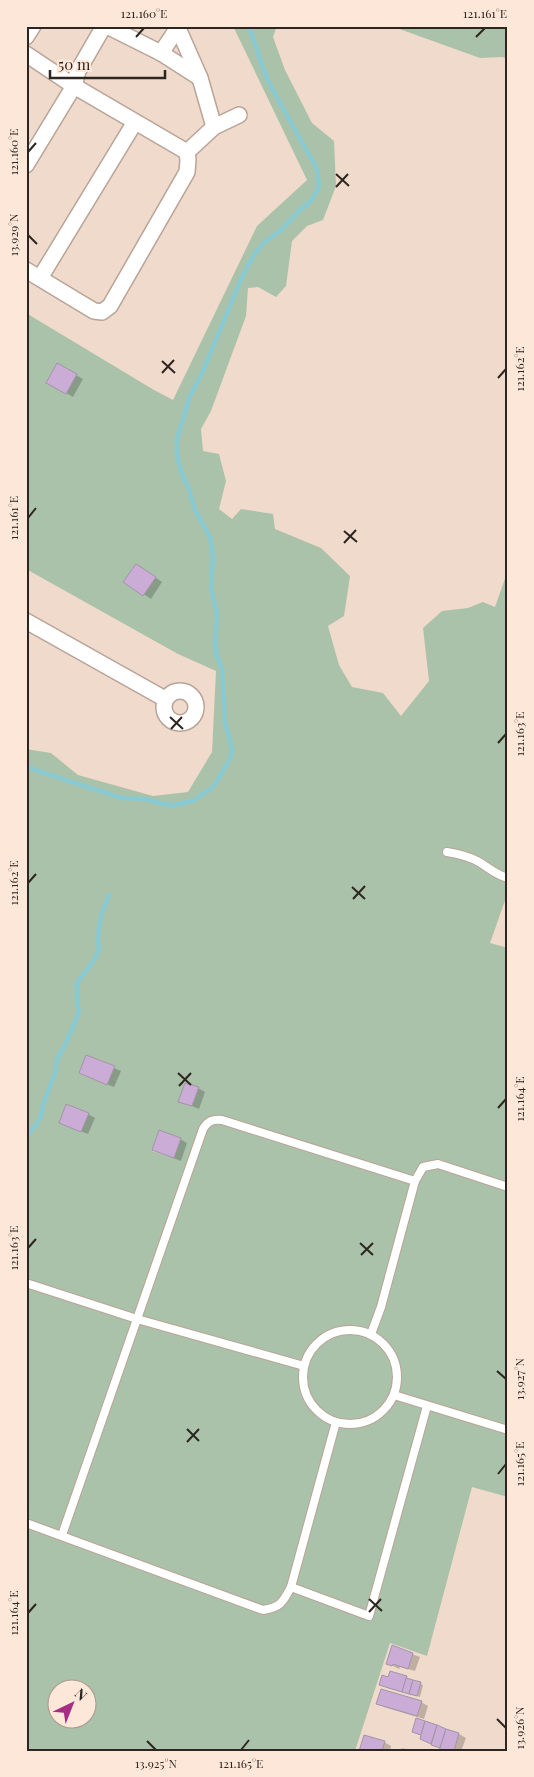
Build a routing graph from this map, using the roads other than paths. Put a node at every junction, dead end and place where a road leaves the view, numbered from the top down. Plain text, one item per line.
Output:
1 (33, 26) edge
2 (105, 26) edge
3 (179, 27) edge
4 (26, 37) edge
5 (26, 54) edge
6 (161, 54) junction
7 (200, 78) junction
8 (74, 86) junction
9 (239, 115) dead end
10 (135, 122) junction
11 (214, 127) junction
12 (187, 152) junction
13 (26, 165) edge
14 (26, 270) edge
15 (40, 278) junction
16 (26, 621) edge
17 (166, 699) dead end
18 (447, 852) dead end
19 (508, 878) edge
20 (415, 1181) junction
21 (508, 1187) edge
22 (26, 1283) edge
23 (137, 1319) junction
24 (371, 1334) junction
25 (304, 1366) junction
26 (394, 1395) junction
27 (427, 1406) junction
28 (336, 1422) junction
29 (508, 1430) edge
30 (26, 1523) edge
31 (62, 1535) junction
32 (291, 1587) junction

1 - 4 street
2 - 6 street
2 - 8 street
3 - 6 street
3 - 7 street
5 - 8 street
6 - 7 street
7 - 11 street
8 - 10 street
8 - 13 street
9 - 11 street
10 - 12 street
10 - 15 street
11 - 12 street
12 - 15 street
14 - 15 street
16 - 17 street
18 - 19 lane
20 - 21 lane
20 - 23 lane
20 - 24 lane
22 - 23 lane
23 - 25 lane
23 - 31 lane
24 - 25 lane
24 - 26 lane
25 - 28 lane
26 - 27 lane
26 - 28 lane
27 - 29 lane
27 - 32 lane
28 - 32 lane
30 - 31 lane
31 - 32 lane

